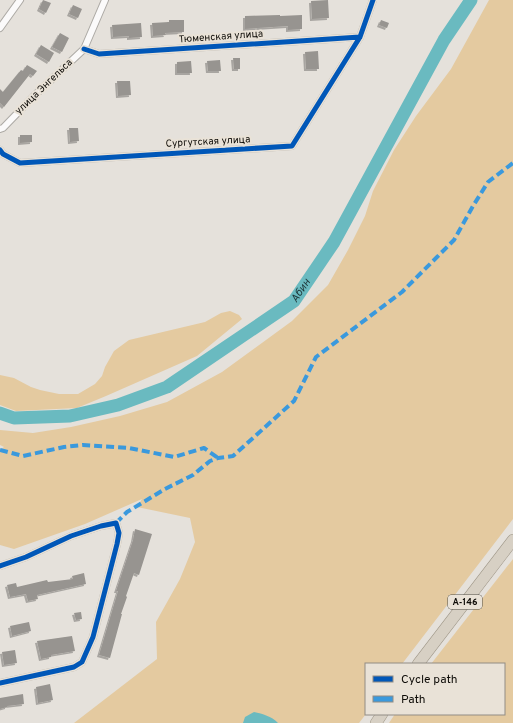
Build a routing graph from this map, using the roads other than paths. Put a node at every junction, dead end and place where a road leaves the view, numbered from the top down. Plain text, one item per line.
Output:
1 (20, 0) edge
2 (105, 0) edge
3 (373, 0) edge
4 (0, 28) edge
5 (360, 37) junction
6 (84, 49) junction
7 (0, 129) edge
8 (0, 150) edge
9 (513, 540) edge
10 (0, 566) edge
11 (419, 663) edge
12 (0, 683) edge

1 - 4 street
2 - 6 street, улица Энгельса
3 - 5 street
5 - 6 street, Тюменская улица
5 - 8 street, Сургутская улица
6 - 7 street, улица Энгельса
9 - 11 highway, А-146
10 - 12 street

